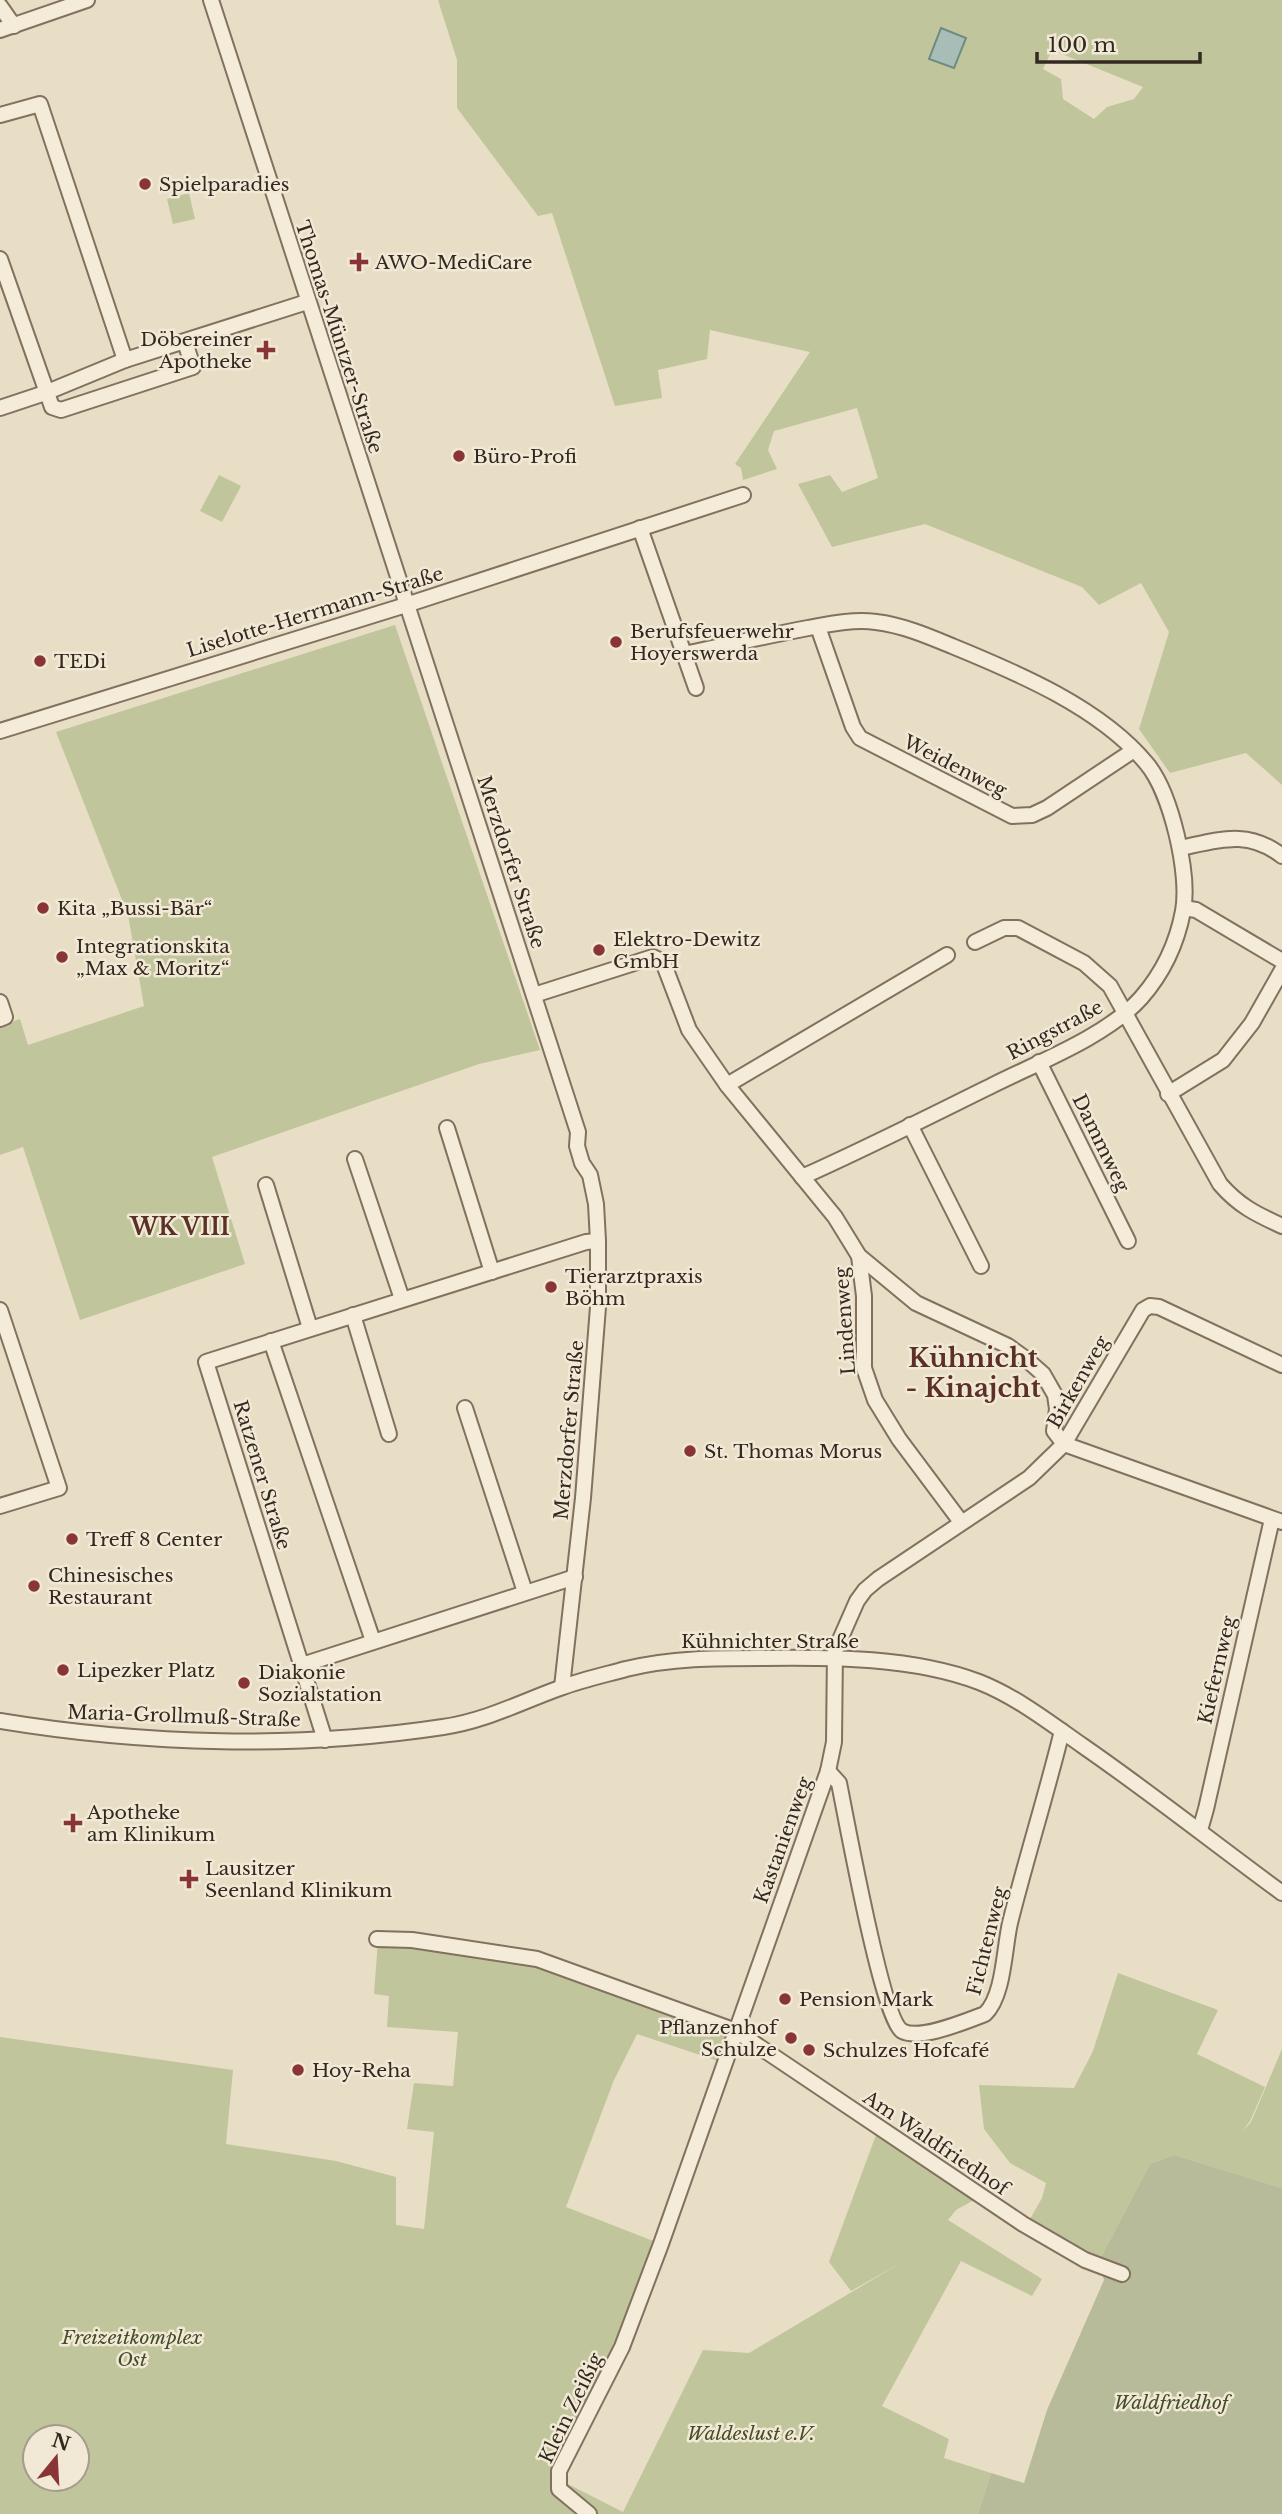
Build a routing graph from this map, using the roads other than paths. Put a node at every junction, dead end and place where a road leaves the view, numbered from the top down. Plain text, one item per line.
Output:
1 (87, 0) edge
2 (211, 0) edge
3 (0, 6) edge
4 (7, 28) edge
5 (0, 115) edge
6 (0, 259) edge
7 (307, 302) junction
8 (185, 342) junction
9 (125, 360) junction
10 (45, 393) junction
11 (0, 408) edge
12 (743, 495) dead end
13 (640, 528) junction
14 (406, 605) junction
15 (818, 626) junction
16 (684, 654) junction
17 (696, 688) dead end
18 (0, 731) edge
19 (1134, 750) junction
20 (1180, 848) junction
21 (1282, 856) edge
22 (1184, 908) junction
23 (975, 942) dead end
24 (947, 956) dead end
25 (1282, 961) edge
26 (1282, 970) edge
27 (534, 995) junction
28 (0, 1002) edge
29 (1127, 1012) junction
30 (0, 1019) edge
31 (1039, 1062) junction
32 (727, 1085) junction
33 (1168, 1094) junction
34 (911, 1125) junction
35 (447, 1128) dead end
36 (355, 1159) dead end
37 (802, 1177) junction
38 (266, 1185) dead end
39 (1282, 1226) edge
40 (598, 1241) junction
41 (1128, 1241) dead end
42 (859, 1256) junction
43 (981, 1266) dead end
44 (492, 1272) junction
45 (883, 1277) junction
46 (863, 1287) junction
47 (402, 1299) junction
48 (0, 1310) edge
49 (353, 1315) junction
50 (310, 1328) junction
51 (271, 1341) junction
52 (1282, 1366) edge
53 (466, 1408) dead end
54 (389, 1434) dead end
55 (1064, 1444) junction
56 (0, 1506) edge
57 (1277, 1520) edge
58 (961, 1522) junction
59 (575, 1577) junction
60 (525, 1592) junction
61 (373, 1641) junction
62 (834, 1657) junction
63 (302, 1665) junction
64 (562, 1687) junction
65 (0, 1721) edge
66 (1062, 1731) junction
67 (325, 1740) junction
68 (828, 1771) junction
69 (1200, 1830) junction
70 (1282, 1893) edge
71 (377, 1939) dead end
72 (736, 2031) junction
73 (1122, 2274) dead end
74 (622, 2347) joint
75 (589, 2514) edge

1 - 4 street
2 - 7 street, Thomas-Müntzer-Straße
3 - 4 street
5 - 9 street
6 - 10 street
7 - 8 street
7 - 14 street, Thomas-Müntzer-Straße
8 - 9 street
8 - 10 street
9 - 10 street
10 - 11 street
12 - 13 street, Liselotte-Herrmann-Straße
13 - 14 street, Liselotte-Herrmann-Straße
13 - 16 street
14 - 18 street, Liselotte-Herrmann-Straße
14 - 27 street, Merzdorfer Straße
15 - 16 street
15 - 19 street, Ringstraße
15 - 19 street, Weidenweg
16 - 17 street
19 - 20 street, Ringstraße
20 - 21 street
20 - 22 street, Ringstraße
22 - 25 street
22 - 29 street, Ringstraße
23 - 29 street
24 - 32 street
26 - 33 street
27 - 32 street, Lindenweg
27 - 40 street, Merzdorfer Straße
28 - 30 street
29 - 31 street, Ringstraße
29 - 33 street
31 - 34 street, Ringstraße
31 - 41 street, Dammweg
32 - 37 street, Lindenweg
33 - 39 street
34 - 37 street, Ringstraße
34 - 43 street
35 - 44 street
36 - 47 street
37 - 42 street, Lindenweg
38 - 50 street
40 - 44 street, Ratzener Straße
40 - 59 street, Merzdorfer Straße
42 - 45 street, Lindenweg
42 - 46 street, Lindenweg
44 - 47 street, Ratzener Straße
45 - 46 street
45 - 55 street, Lindenweg
46 - 58 street, Lindenweg
47 - 49 street, Ratzener Straße
48 - 56 street
49 - 50 street, Ratzener Straße
49 - 54 street
50 - 51 street, Ratzener Straße
51 - 61 street
51 - 63 street, Ratzener Straße
52 - 55 street, Birkenweg
53 - 60 street
55 - 57 street, Birkenweg
55 - 58 street
57 - 69 street, Kiefernweg
58 - 62 street
59 - 60 street
59 - 64 street, Merzdorfer Straße
60 - 61 street
61 - 63 street
62 - 64 street, Kühnichter Straße
62 - 66 street, Kühnichter Straße
62 - 68 street, Kastanienweg
63 - 67 street, Ratzener Straße
64 - 67 street, Kühnichter Straße
65 - 67 street, Maria-Grollmuß-Straße
66 - 68 street, Fichtenweg
66 - 69 street, Kühnichter Straße
68 - 72 street, Kastanienweg
69 - 70 street, Kühnichter Straße
71 - 72 street
72 - 73 street, Am Waldfriedhof
72 - 74 street, Kastanienweg
74 - 75 street, Klein Zeißig

